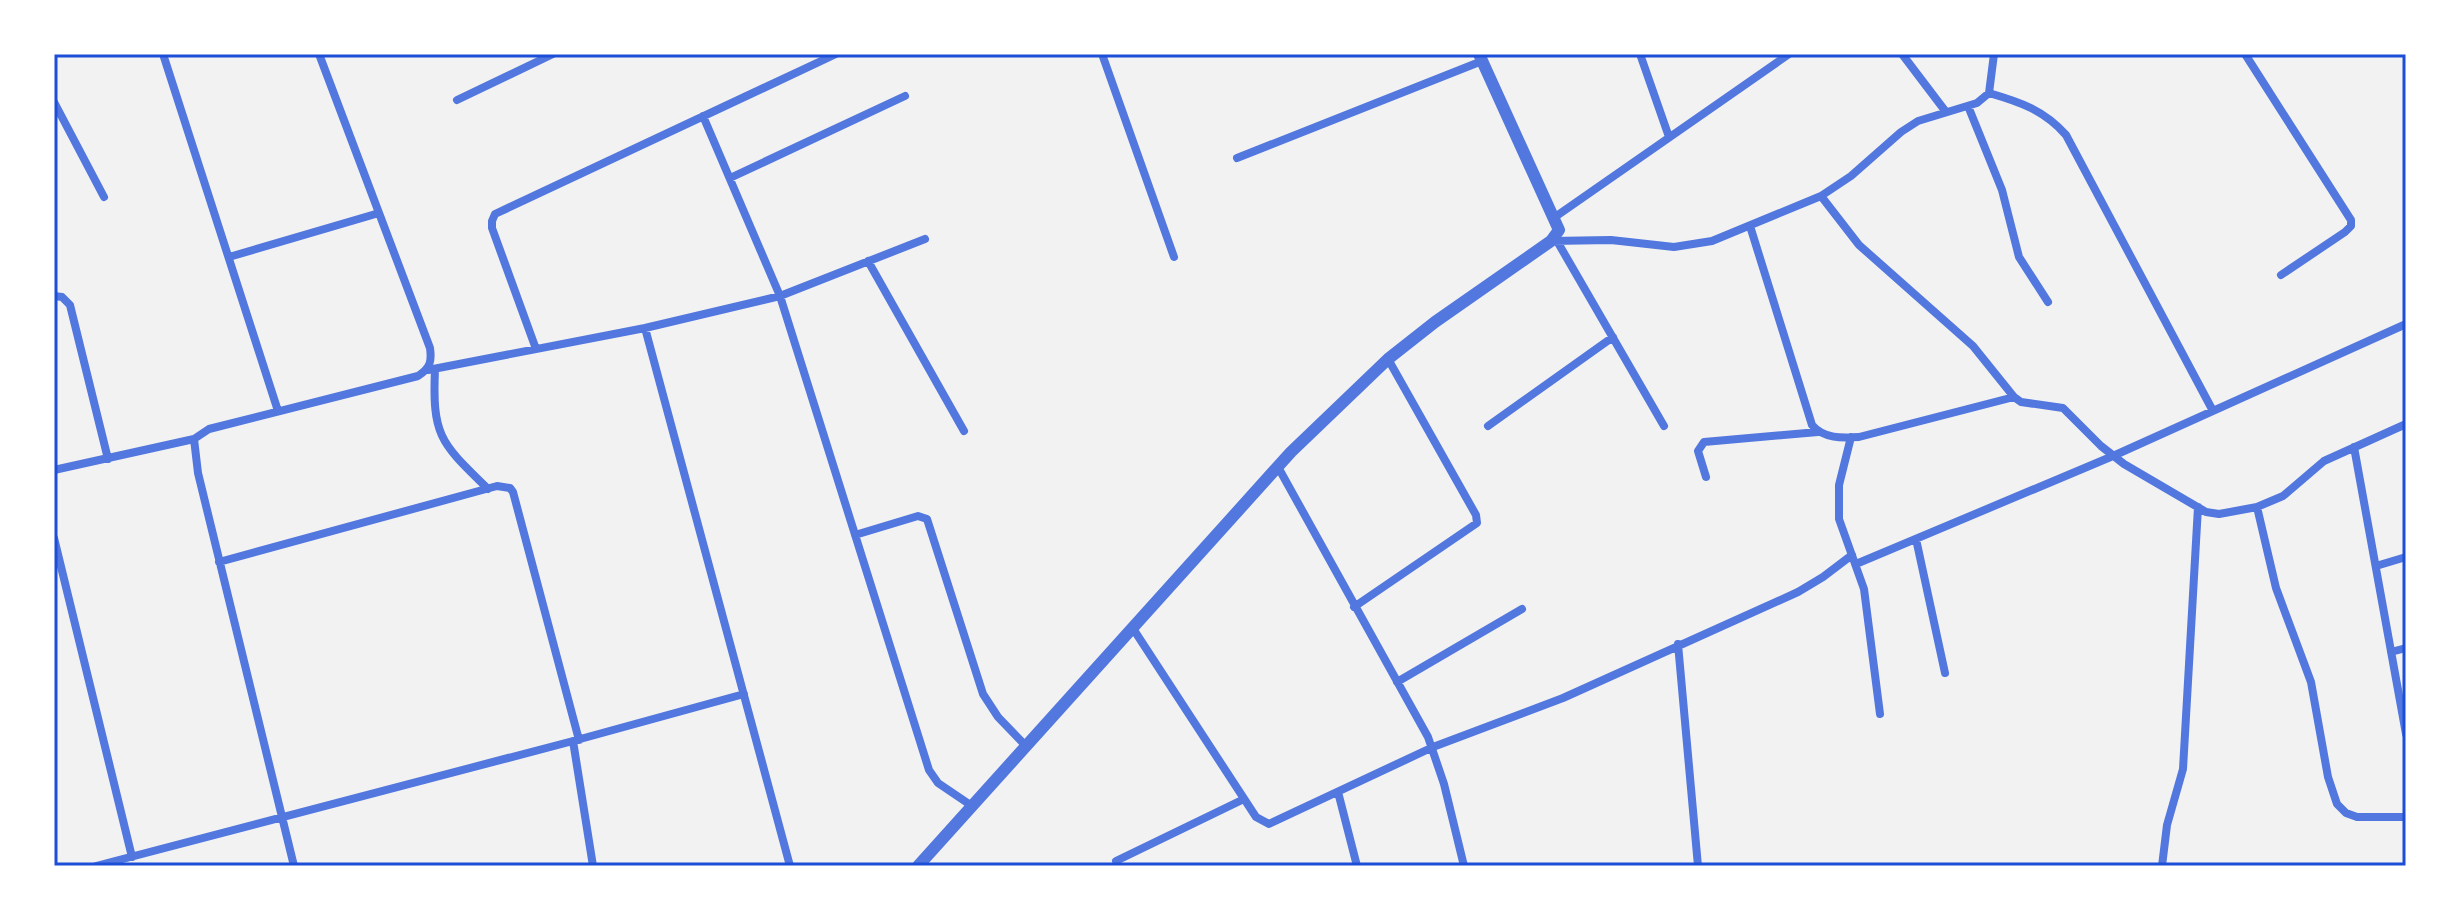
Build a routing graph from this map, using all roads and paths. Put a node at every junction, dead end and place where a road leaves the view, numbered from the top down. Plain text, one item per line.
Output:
1 (163, 54) edge
2 (319, 54) edge
3 (553, 54) edge
4 (836, 54) edge
5 (1102, 54) edge
6 (1640, 54) edge
7 (1789, 54) edge
8 (1902, 54) edge
9 (1994, 54) edge
10 (2245, 54) edge
11 (1480, 57) edge
12 (1989, 93) junction
13 (905, 96) dead end
14 (457, 100) dead end
15 (54, 102) edge
16 (1968, 106) junction
17 (1946, 112) junction
18 (703, 116) junction
19 (1669, 137) junction
20 (1237, 158) dead end
21 (730, 178) junction
22 (1821, 196) junction
23 (104, 197) dead end
24 (379, 213) junction
25 (1555, 217) junction
26 (1750, 226) junction
27 (925, 239) dead end
28 (1554, 241) junction
29 (229, 257) junction
30 (1174, 257) dead end
31 (868, 261) junction
32 (2281, 275) dead end
33 (54, 296) edge
34 (780, 296) junction
35 (2048, 302) dead end
36 (2406, 324) edge
37 (645, 328) junction
38 (1613, 337) junction
39 (536, 349) junction
40 (1388, 359) junction
41 (432, 369) junction
42 (2014, 397) junction
43 (278, 411) junction
44 (2213, 411) junction
45 (2406, 424) edge
46 (1488, 426) dead end
47 (1664, 426) dead end
48 (964, 431) dead end
49 (1818, 432) junction
50 (1851, 437) junction
51 (194, 439) junction
52 (2354, 447) junction
53 (2113, 456) junction
54 (108, 459) junction
55 (1278, 467) junction
56 (54, 470) edge
57 (1706, 477) dead end
58 (488, 489) junction
59 (2198, 507) junction
60 (2257, 507) junction
61 (855, 535) junction
62 (54, 538) edge
63 (1916, 539) junction
64 (1852, 555) junction
65 (2406, 557) edge
66 (56, 560) edge
67 (219, 562) junction
68 (1856, 564) junction
69 (2376, 566) junction
70 (1354, 607) junction
71 (1522, 609) dead end
72 (1132, 627) junction
73 (1678, 644) junction
74 (2406, 648) edge
75 (2391, 652) junction
76 (1945, 673) dead end
77 (1397, 682) junction
78 (744, 694) junction
79 (1880, 714) dead end
80 (2406, 734) edge
81 (576, 740) junction
82 (1026, 746) junction
83 (1433, 747) junction
84 (1338, 792) junction
85 (1244, 799) junction
86 (972, 806) junction
87 (283, 816) junction
88 (2406, 817) edge
89 (132, 857) junction
90 (1116, 861) dead end
91 (96, 866) edge
92 (294, 866) edge
93 (593, 866) edge
94 (790, 866) edge
95 (918, 866) edge
96 (1357, 866) edge
97 (1464, 866) edge
98 (1698, 866) edge
99 (2162, 866) edge

1 - 29 street
2 - 24 street
3 - 14 street
4 - 18 street
5 - 30 street
6 - 19 street
7 - 19 street
8 - 17 street
9 - 12 street
10 - 32 street
11 - 20 street
11 - 25 street
12 - 16 street
12 - 44 street
13 - 21 street
15 - 23 street
16 - 17 street
16 - 35 street
17 - 22 street
18 - 21 street
18 - 39 street
19 - 25 street
21 - 34 street
22 - 26 street
22 - 42 street
24 - 29 street
24 - 41 street
25 - 28 street
26 - 28 street
26 - 49 street
27 - 31 street
28 - 38 street
28 - 40 street
29 - 43 street
31 - 34 street
31 - 48 street
33 - 54 street
34 - 37 street
34 - 61 street
36 - 44 street
37 - 39 street
37 - 78 street
38 - 46 street
38 - 47 street
39 - 41 street
40 - 55 street
40 - 70 street
41 - 43 street
41 - 58 street
42 - 50 street
42 - 53 street
43 - 51 street
44 - 53 street
45 - 52 street
49 - 50 street
49 - 57 street
50 - 64 street
51 - 54 street
51 - 67 street
52 - 60 street
52 - 69 street
53 - 59 street
53 - 63 street
54 - 56 street
55 - 70 street
55 - 72 street
58 - 67 street
58 - 81 street
59 - 60 street
59 - 99 street
60 - 88 street
61 - 82 street
61 - 86 street
62 - 66 street
63 - 68 street
63 - 76 street
64 - 68 street
64 - 73 street
65 - 69 street
66 - 89 street
67 - 87 street
68 - 79 street
69 - 75 street
70 - 77 street
71 - 77 street
72 - 82 street
72 - 85 street
73 - 83 street
73 - 98 street
74 - 75 street
75 - 80 street
77 - 83 street
78 - 81 street
78 - 94 street
81 - 87 street
81 - 93 street
82 - 86 street
83 - 84 street
83 - 97 street
84 - 85 street
84 - 96 street
85 - 90 street
86 - 95 street
87 - 89 street
87 - 92 street
89 - 91 street

